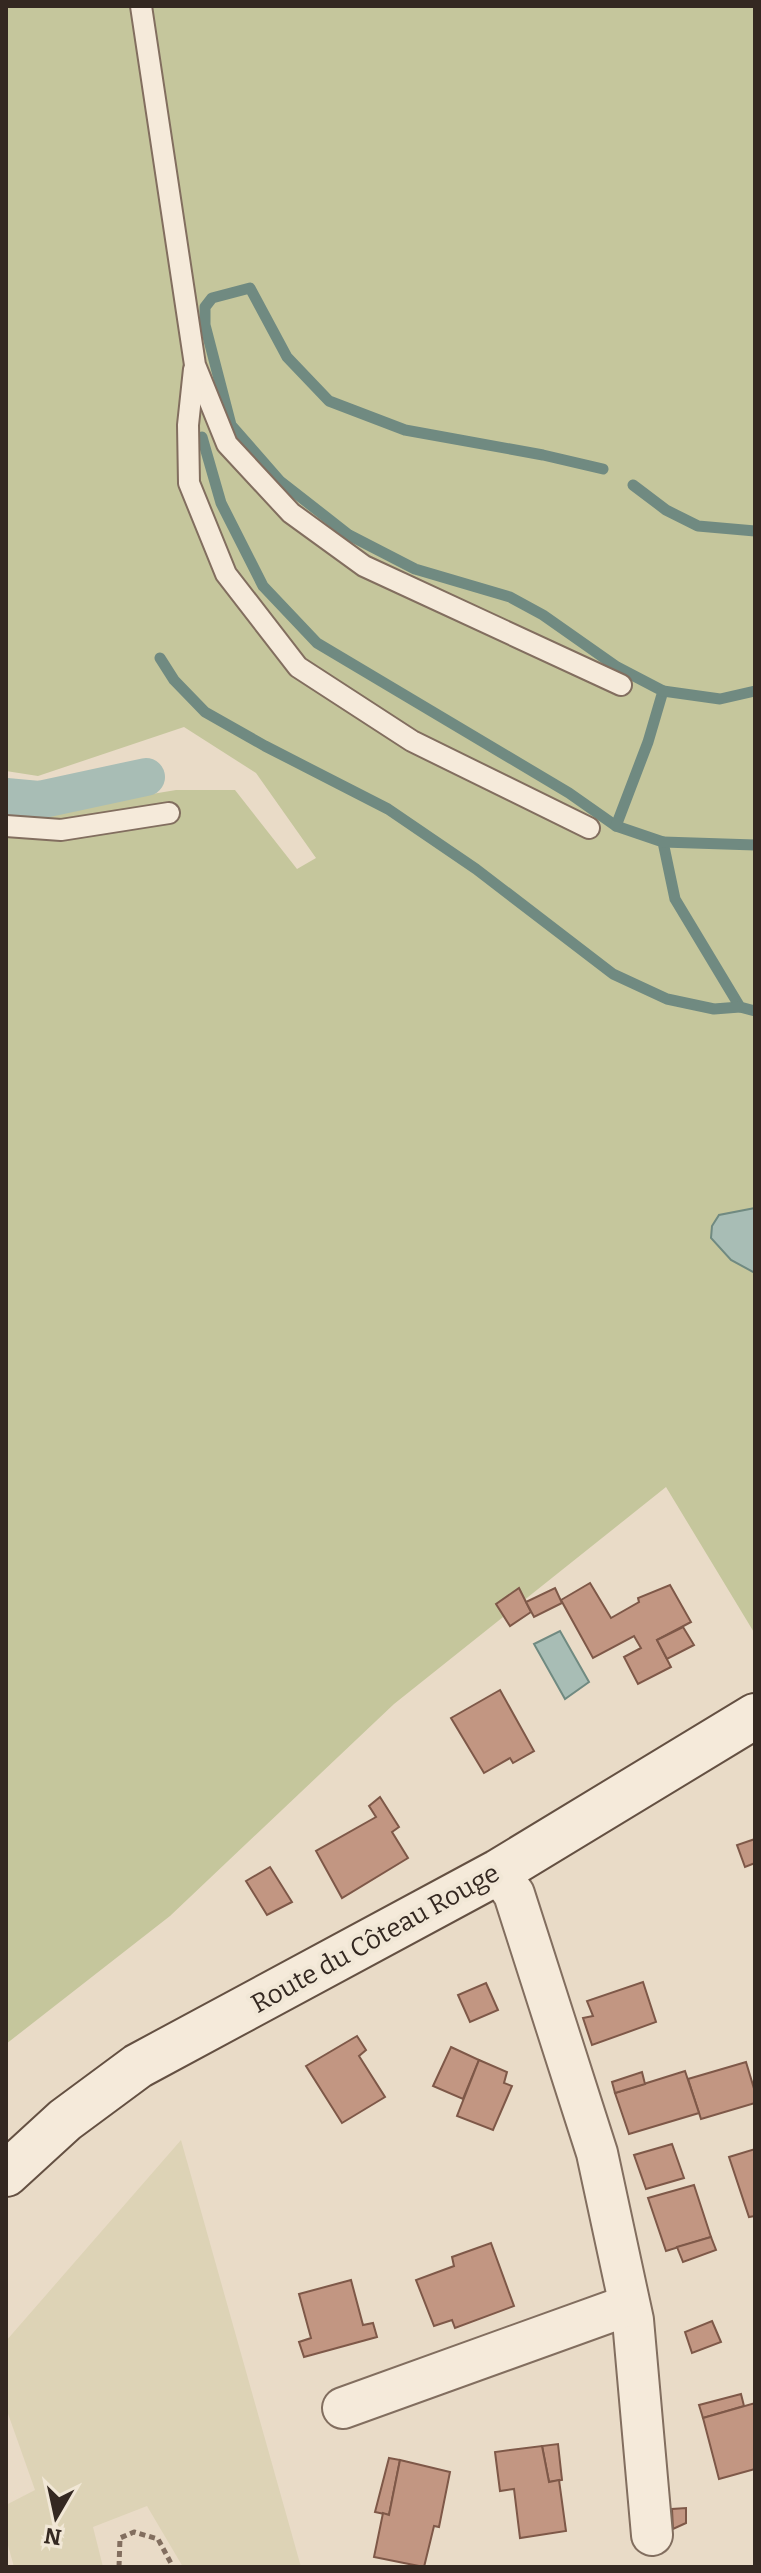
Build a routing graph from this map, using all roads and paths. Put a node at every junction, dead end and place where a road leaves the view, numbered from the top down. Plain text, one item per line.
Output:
1 (141, 6) edge
2 (195, 365) junction
3 (621, 685) dead end
4 (169, 813) dead end
5 (6, 826) edge
6 (589, 828) dead end
7 (755, 1716) edge
8 (498, 1872) junction
9 (6, 2174) edge
10 (629, 2305) junction
11 (343, 2408) dead end
12 (652, 2535) dead end
13 (119, 2567) edge
14 (173, 2567) edge

1 - 2 lane
2 - 3 lane
2 - 6 lane
4 - 5 lane
7 - 8 street, Route du Côteau Rouge
8 - 9 street, Route du Côteau Rouge
8 - 10 street
10 - 11 street
10 - 12 street
13 - 14 path

